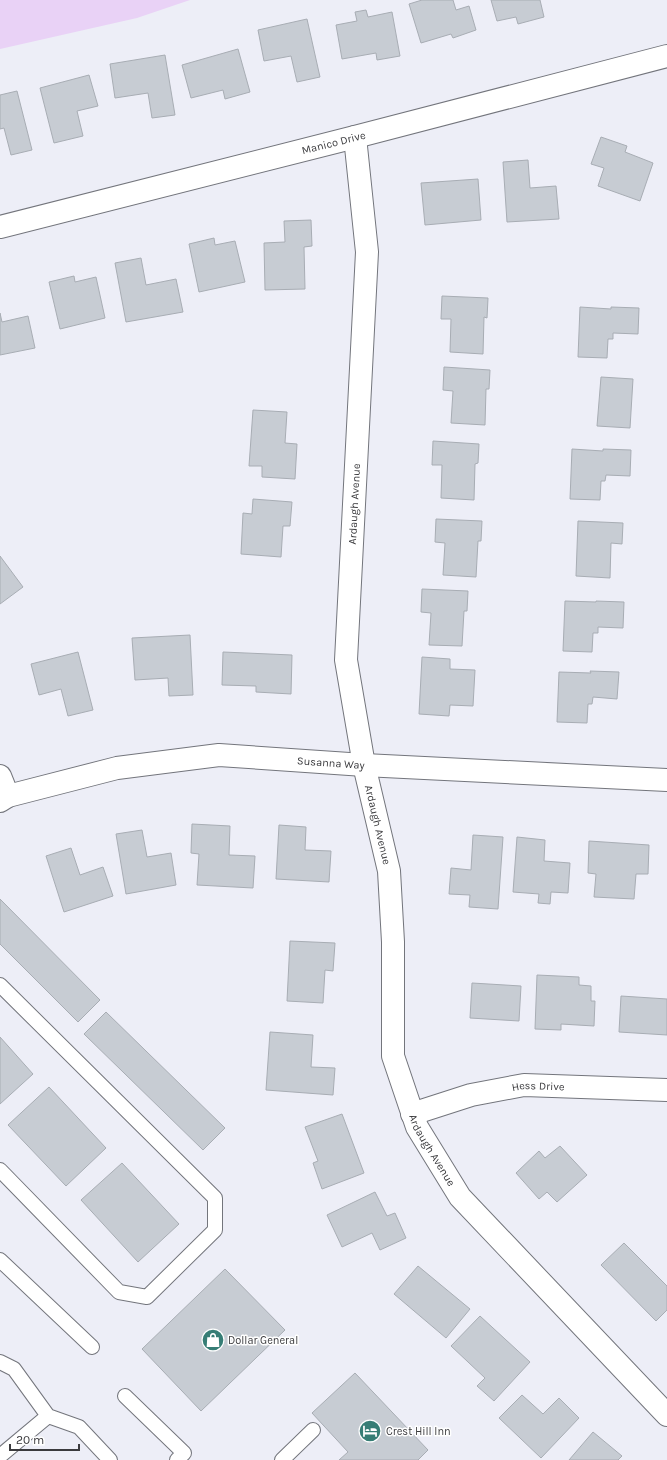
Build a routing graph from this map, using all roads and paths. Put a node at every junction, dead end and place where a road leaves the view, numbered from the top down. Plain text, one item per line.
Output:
1 (667, 56) edge
2 (355, 137) junction
3 (0, 227) edge
4 (364, 765) junction
5 (0, 776) edge
6 (667, 780) edge
7 (4, 798) edge
8 (0, 985) edge
9 (667, 1090) edge
10 (412, 1114) junction
11 (0, 1170) edge
12 (0, 1260) edge
13 (92, 1347) dead end
14 (0, 1362) edge
15 (125, 1396) dead end
16 (667, 1415) edge
17 (48, 1416) junction
18 (312, 1430) dead end
19 (0, 1456) edge
20 (110, 1460) edge
21 (176, 1460) edge
22 (282, 1460) edge

1 - 2 street, Manico Drive
2 - 3 street, Manico Drive
2 - 4 street, Ardaugh Avenue
4 - 6 street, Susanna Way
4 - 7 street, Susanna Way
4 - 10 street, Ardaugh Avenue
5 - 7 street
8 - 11 lane
9 - 10 street, Hess Drive
10 - 16 street, Ardaugh Avenue
12 - 13 lane
14 - 17 lane
15 - 21 lane
17 - 19 lane
17 - 20 lane
18 - 22 lane

